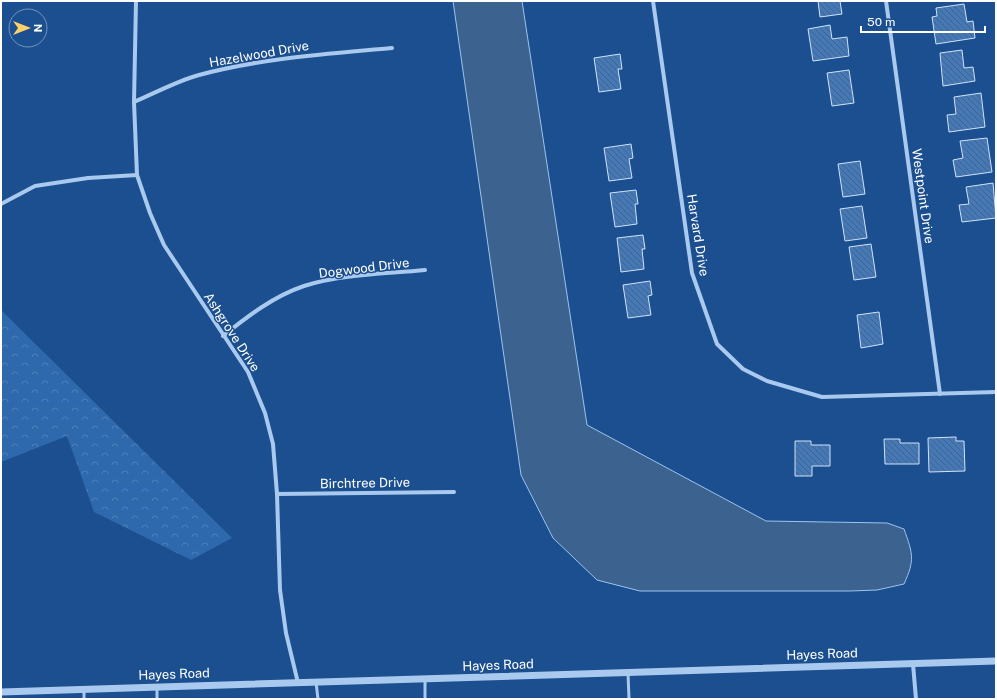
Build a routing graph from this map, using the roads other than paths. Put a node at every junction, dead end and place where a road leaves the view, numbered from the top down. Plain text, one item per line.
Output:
1 (136, 1) edge
2 (654, 1) edge
3 (886, 1) edge
4 (392, 48) dead end
5 (134, 102) junction
6 (137, 175) junction
7 (1, 204) edge
8 (425, 270) dead end
9 (223, 336) junction
10 (996, 392) edge
11 (940, 394) junction
12 (454, 492) dead end
13 (277, 494) junction
14 (996, 661) edge
15 (913, 664) junction
16 (628, 673) junction
17 (425, 679) junction
18 (316, 682) junction
19 (298, 683) junction
20 (157, 687) junction
21 (84, 689) junction
22 (1, 692) edge
23 (84, 699) edge
24 (157, 699) edge
25 (318, 699) edge
26 (425, 699) edge
27 (629, 699) edge
28 (916, 699) edge

1 - 5 street, Ashgrove Drive
2 - 11 street, Harvard Drive
3 - 11 street, Westpoint Drive
4 - 5 street, Hazelwood Drive
5 - 6 street, Ashgrove Drive
6 - 7 street
6 - 9 street, Ashgrove Drive
8 - 9 street, Dogwood Drive
9 - 13 street, Ashgrove Drive
10 - 11 street, Harvard Drive
12 - 13 street, Birchtree Drive
13 - 19 street, Ashgrove Drive
14 - 15 street, Hayes Road
15 - 16 street, Hayes Road
15 - 28 street
16 - 17 street, Hayes Road
16 - 27 lane
17 - 18 street, Hayes Road
17 - 26 lane
18 - 19 street, Hayes Road
18 - 25 lane
19 - 20 street, Hayes Road
20 - 21 street, Hayes Road
20 - 24 lane
21 - 22 street, Hayes Road
21 - 23 lane

